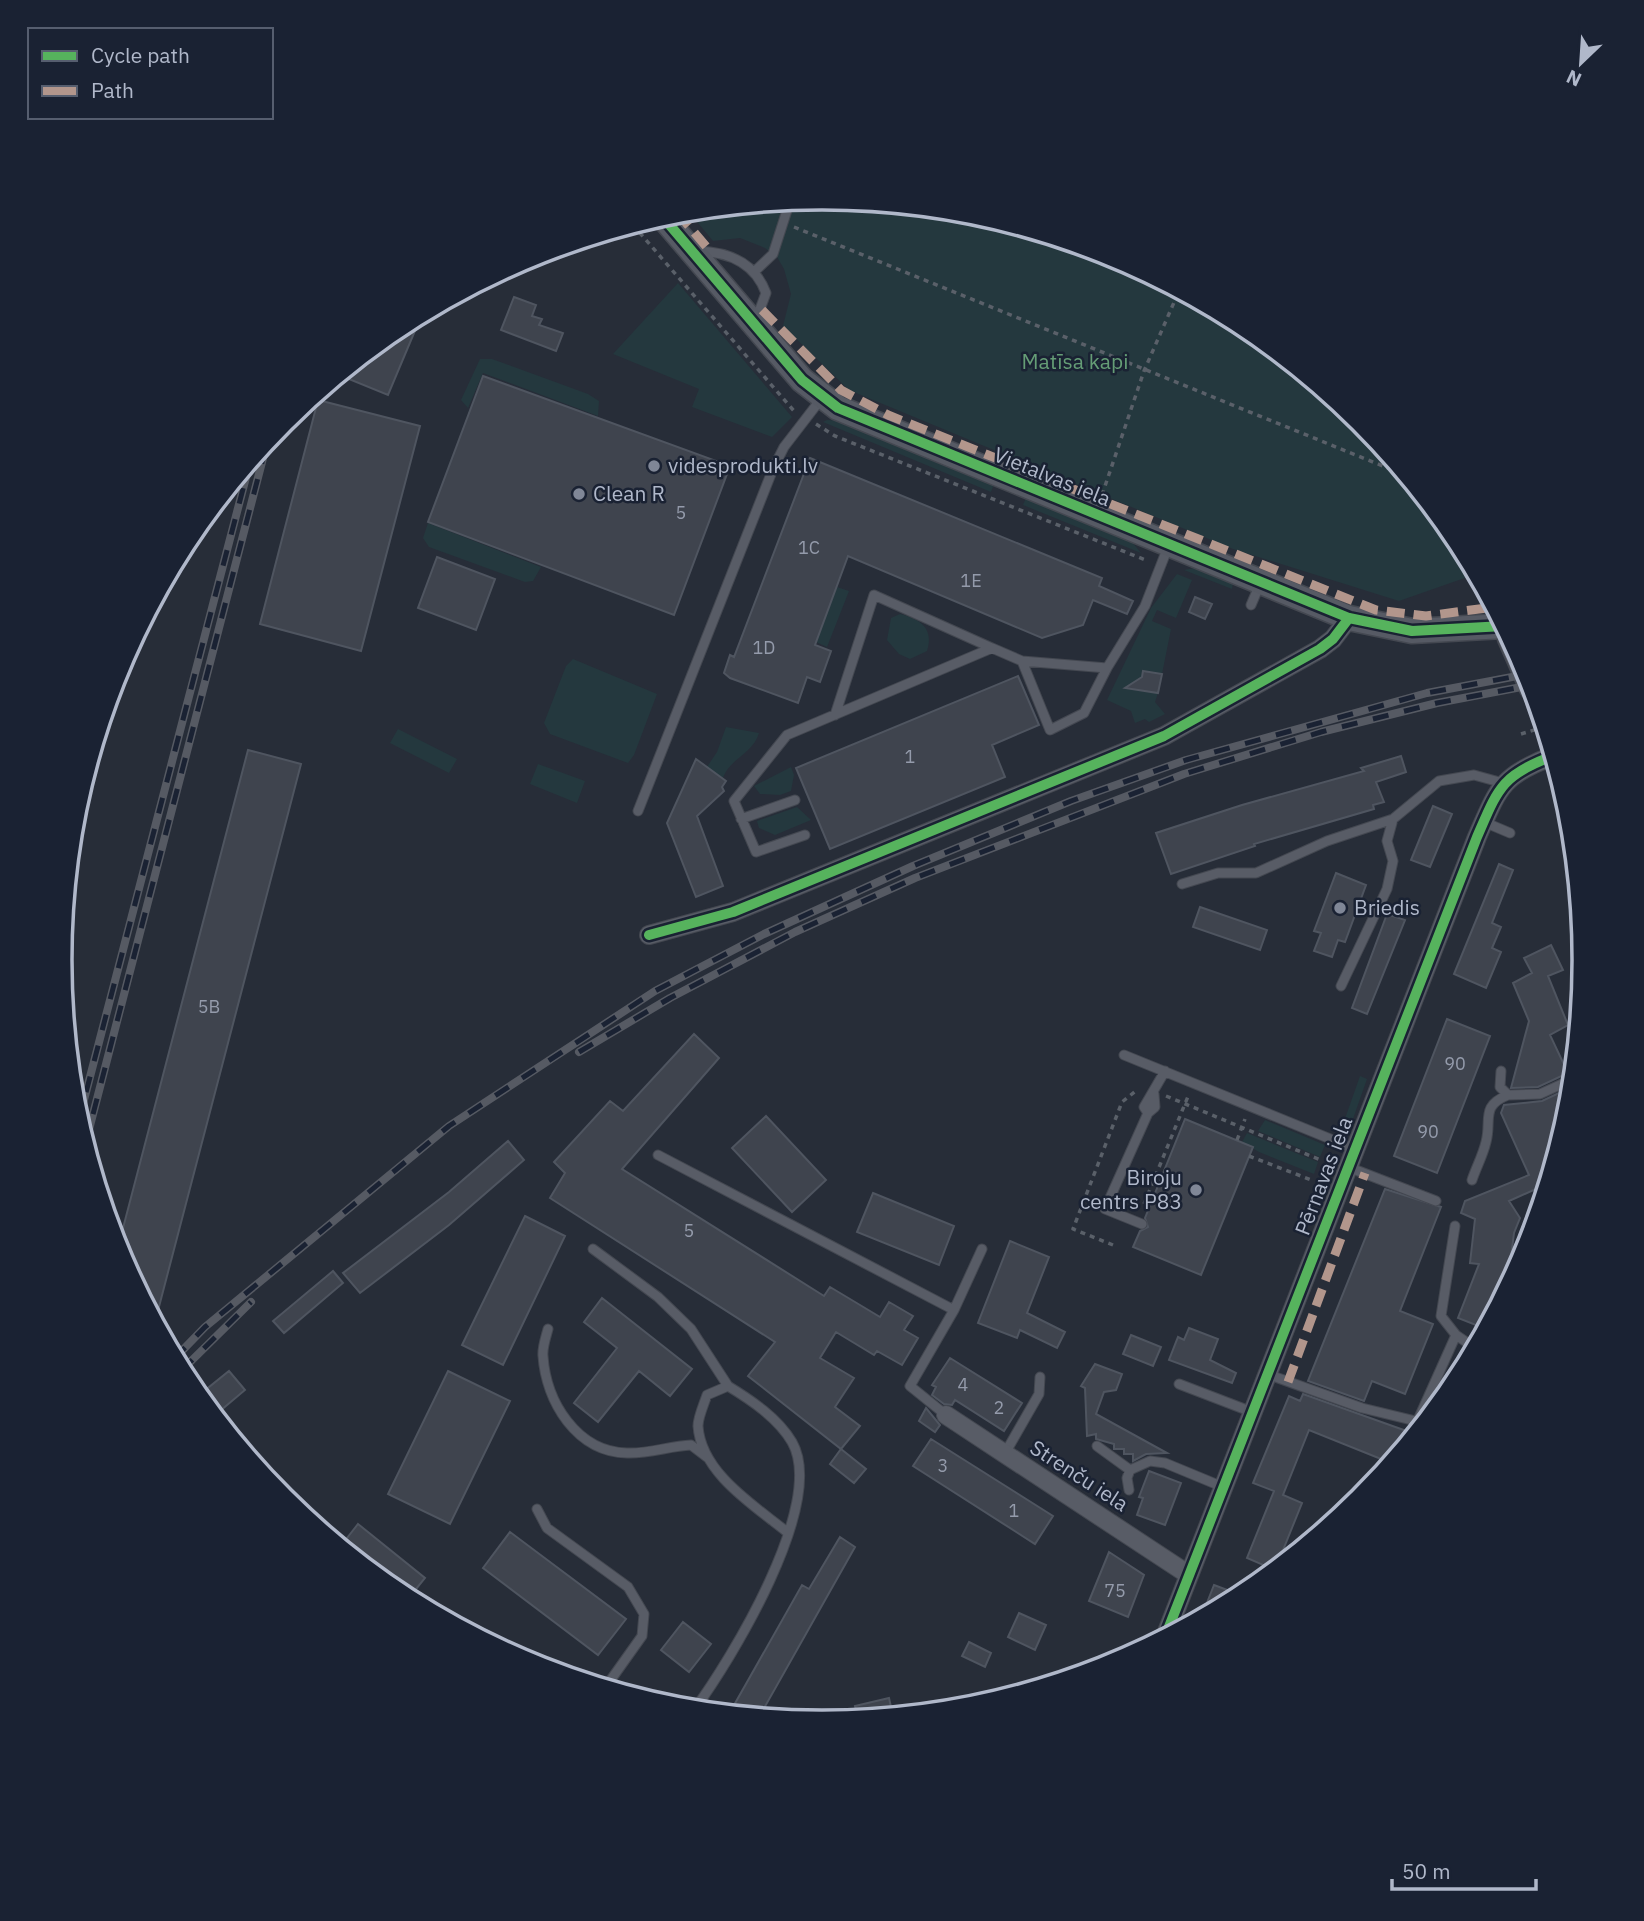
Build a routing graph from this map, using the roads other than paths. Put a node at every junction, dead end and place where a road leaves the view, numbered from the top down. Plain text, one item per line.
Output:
1 (787, 211) edge
2 (671, 226) edge
3 (691, 251) junction
4 (754, 272) junction
5 (753, 324) junction
6 (822, 397) junction
7 (1168, 545) junction
8 (1349, 618) junction
9 (1494, 627) edge
10 (992, 648) junction
11 (1022, 661) junction
12 (1107, 668) junction
13 (835, 715) junction
14 (1545, 760) edge
15 (1503, 783) junction
16 (795, 800) dead end
17 (638, 811) dead end
18 (741, 819) junction
19 (1393, 819) junction
20 (1483, 822) junction
21 (1510, 833) dead end
22 (805, 835) dead end
23 (1182, 884) dead end
24 (649, 935) dead end
25 (1341, 986) dead end
26 (1124, 1055) dead end
27 (1165, 1071) junction
28 (1501, 1071) dead end
29 (1562, 1084) edge
30 (1508, 1095) junction
31 (1355, 1149) junction
32 (658, 1155) dead end
33 (1348, 1167) junction
34 (1472, 1180) dead end
35 (1436, 1201) dead end
36 (1142, 1224) dead end
37 (1455, 1226) dead end
38 (593, 1249) dead end
39 (982, 1249) dead end
40 (954, 1310) junction
41 (548, 1329) dead end
42 (1455, 1335) junction
43 (1467, 1343) edge
44 (1268, 1374) junction
45 (1040, 1377) dead end
46 (1179, 1384) dead end
47 (728, 1386) junction
48 (1430, 1399) edge
49 (1252, 1412) junction
50 (946, 1415) joint
51 (1414, 1420) edge
52 (1097, 1446) dead end
53 (1004, 1454) junction
54 (709, 1460) junction
55 (1130, 1470) junction
56 (1223, 1488) junction
57 (1129, 1490) dead end
58 (537, 1509) dead end
59 (787, 1532) junction
60 (1189, 1575) junction
61 (1170, 1625) edge
62 (611, 1680) edge
63 (701, 1700) edge

1 - 4 lane
2 - 3 street, Vietalvas iela
3 - 4 lane
3 - 5 street, Vietalvas iela
4 - 5 lane
5 - 6 street, Vietalvas iela
6 - 7 street, Vietalvas iela
6 - 17 lane
7 - 8 street, Vietalvas iela
7 - 12 lane
8 - 9 street, Vietalvas iela
8 - 24 street
10 - 11 lane
10 - 13 lane
10 - 13 lane
11 - 12 lane
11 - 12 lane
13 - 18 lane
14 - 15 street
15 - 19 lane
15 - 20 street, Pērnavas iela
16 - 18 lane
18 - 22 lane
19 - 23 lane
19 - 25 lane
20 - 21 lane
20 - 31 street, Pērnavas iela
26 - 27 lane
27 - 31 lane
27 - 36 lane
28 - 30 lane
29 - 30 lane
30 - 34 lane
31 - 33 street, Pērnavas iela
32 - 40 lane
33 - 35 lane
33 - 44 street, Pērnavas iela
37 - 42 lane
38 - 47 lane
39 - 40 lane
40 - 50 lane
41 - 54 lane
42 - 43 lane
42 - 48 lane
44 - 49 street, Pērnavas iela
44 - 51 lane
45 - 53 lane
46 - 49 lane
47 - 54 lane
47 - 59 lane
49 - 56 street, Pērnavas iela
50 - 53 street, Strenču iela
52 - 55 lane
53 - 60 street, Strenču iela
54 - 59 lane
55 - 56 lane
55 - 57 lane
56 - 60 street, Pērnavas iela
58 - 62 lane
59 - 63 lane
60 - 61 street, Pērnavas iela

